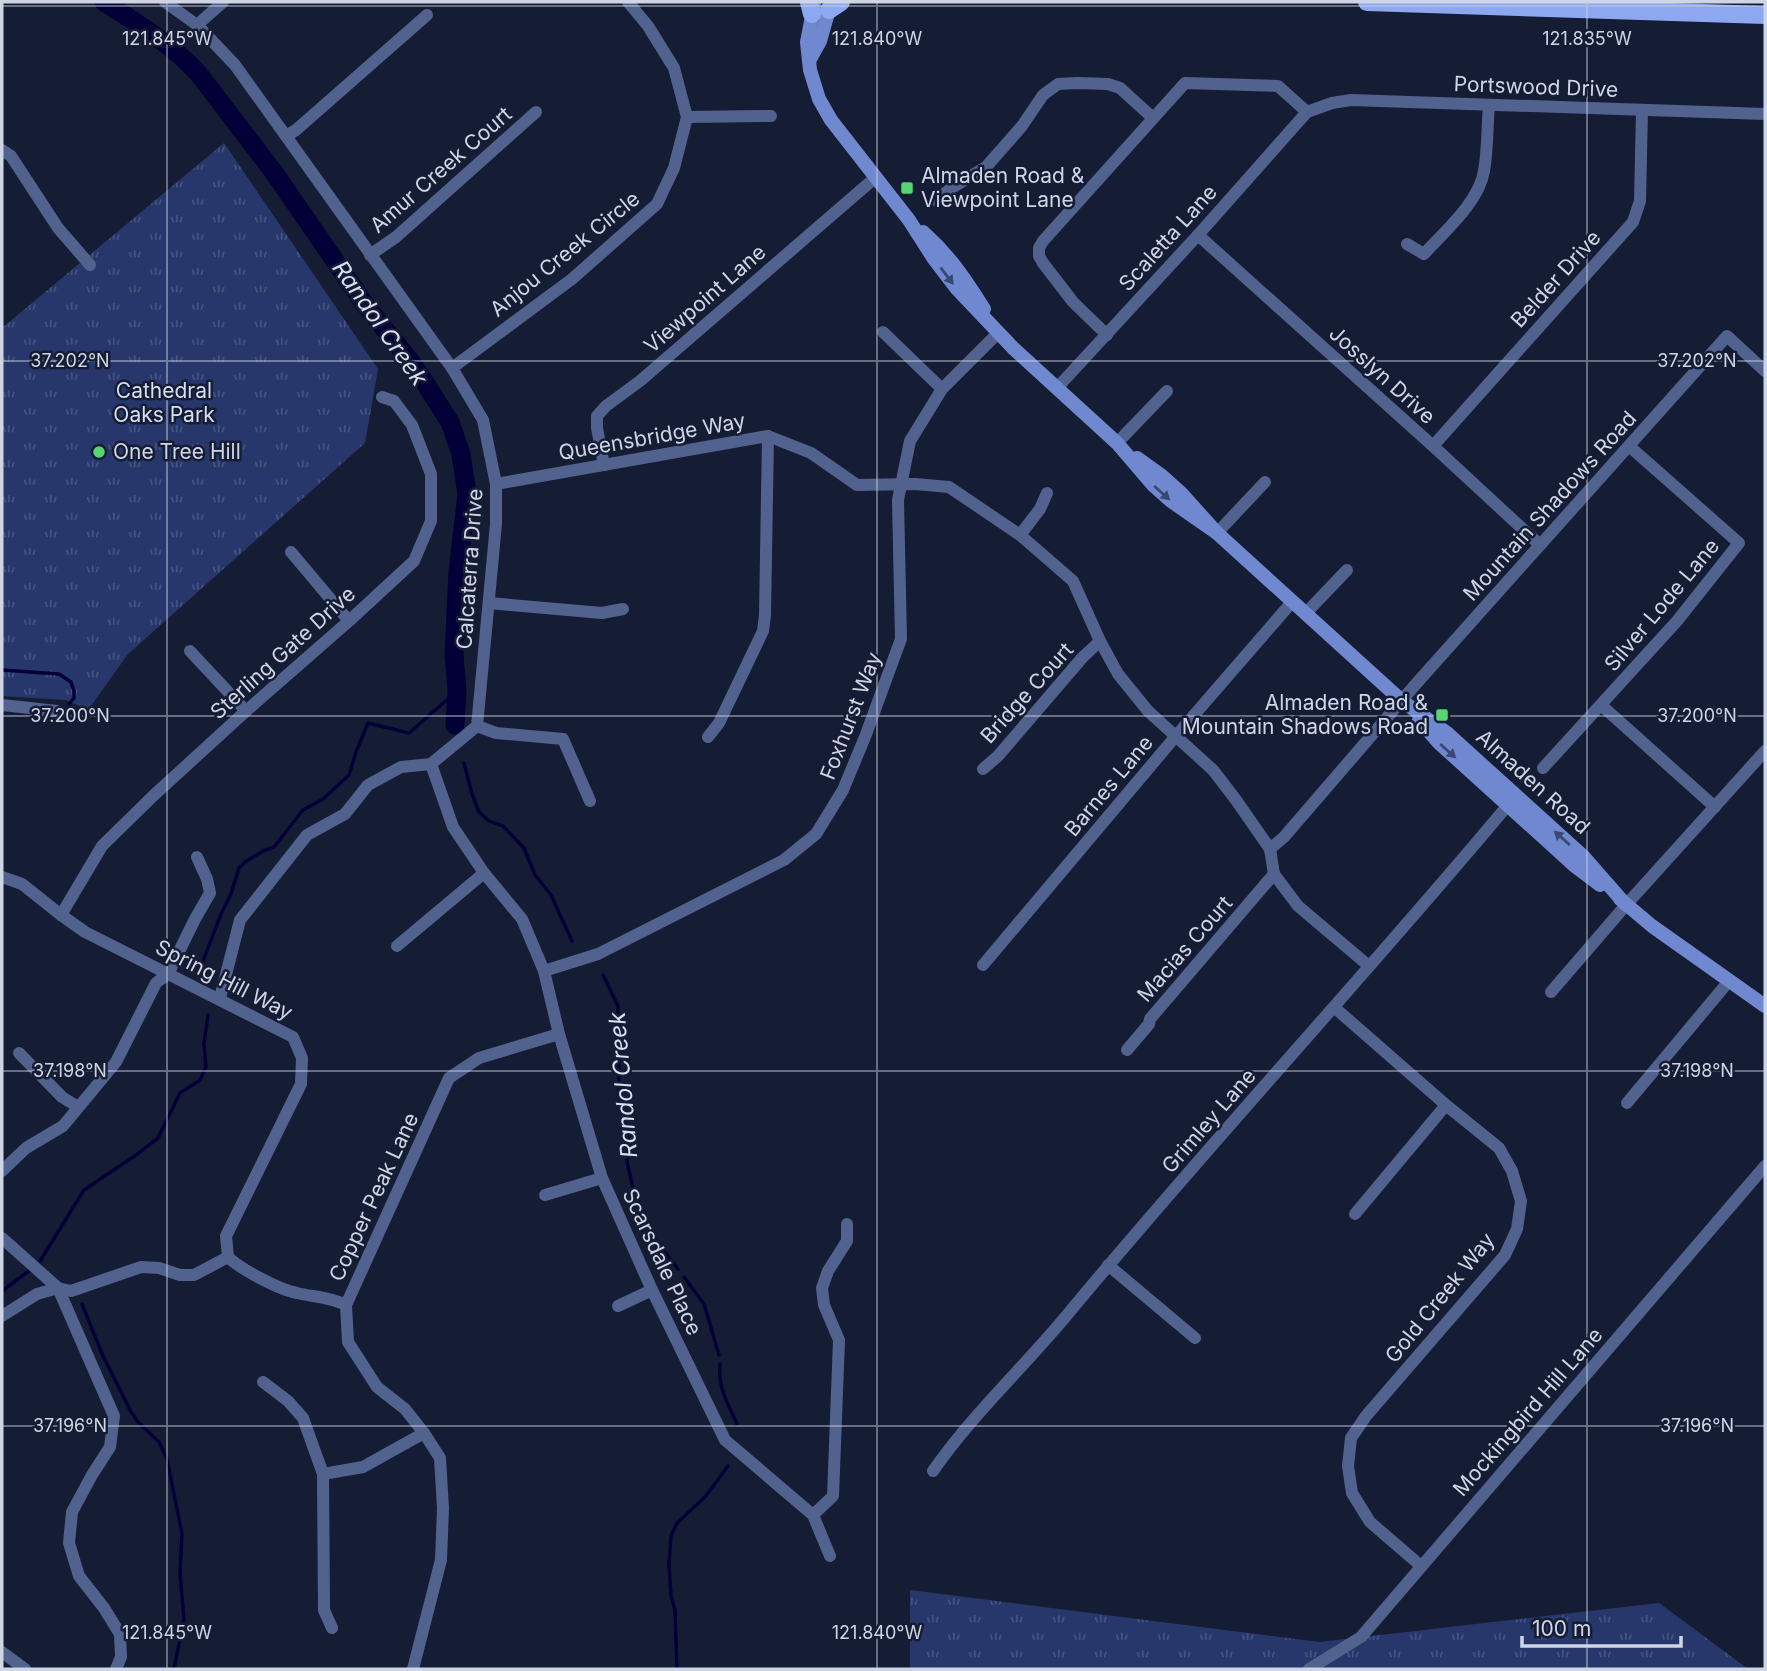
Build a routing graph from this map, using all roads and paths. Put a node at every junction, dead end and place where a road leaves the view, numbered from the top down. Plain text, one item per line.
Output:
1 (165, 2) edge
2 (223, 2) edge
3 (628, 2) edge
4 (1367, 2) edge
5 (823, 5) edge
6 (427, 15) dead end
7 (1765, 15) edge
8 (197, 25) junction
9 (1489, 105) junction
10 (1642, 110) junction
11 (1307, 112) junction
12 (536, 113) dead end
13 (1765, 114) edge
14 (771, 116) dead end
15 (687, 117) junction
16 (1153, 118) junction
17 (286, 136) junction
18 (2, 150) edge
19 (876, 177) junction
20 (936, 200) dead end
21 (1198, 235) junction
22 (1407, 244) dead end
23 (370, 255) junction
24 (90, 265) dead end
25 (884, 332) dead end
26 (999, 332) junction
27 (1107, 335) junction
28 (452, 368) junction
29 (1765, 371) edge
30 (1057, 388) junction
31 (942, 389) junction
32 (1167, 391) dead end
33 (382, 397) dead end
34 (768, 436) junction
35 (1117, 443) junction
36 (1433, 446) junction
37 (1629, 446) junction
38 (604, 465) junction
39 (1265, 482) dead end
40 (496, 484) junction
41 (901, 484) junction
42 (1047, 493) dead end
43 (1217, 533) junction
44 (1020, 535) junction
45 (1539, 545) junction
46 (291, 552) dead end
47 (1347, 570) dead end
48 (1292, 602) junction
49 (489, 603) junction
50 (623, 609) dead end
51 (1305, 614) junction
52 (349, 621) junction
53 (1100, 641) junction
54 (190, 651) dead end
55 (1402, 701) junction
56 (2, 705) edge
57 (1601, 705) junction
58 (57, 710) dead end
59 (246, 710) junction
60 (477, 726) junction
61 (708, 737) dead end
62 (1175, 737) junction
63 (1765, 751) edge
64 (431, 764) junction
65 (1543, 768) dead end
66 (983, 769) dead end
67 (590, 801) dead end
68 (1511, 801) junction
69 (1715, 807) junction
70 (1270, 849) junction
71 (197, 857) dead end
72 (484, 873) junction
73 (1274, 874) junction
74 (2, 877) edge
75 (1626, 905) junction
76 (61, 915) junction
77 (397, 946) dead end
78 (983, 965) dead end
79 (1369, 966) junction
80 (544, 971) junction
81 (168, 974) junction
82 (1729, 981) junction
83 (1551, 992) dead end
84 (220, 998) junction
85 (1765, 1006) edge
86 (1335, 1008) junction
87 (559, 1034) junction
88 (1127, 1050) dead end
89 (19, 1053) dead end
90 (1627, 1103) dead end
91 (1446, 1105) junction
92 (78, 1107) junction
93 (1765, 1166) edge
94 (2, 1171) edge
95 (603, 1178) junction
96 (545, 1195) dead end
97 (1355, 1214) dead end
98 (847, 1224) dead end
99 (2, 1238) edge
100 (228, 1257) junction
101 (1108, 1265) junction
102 (58, 1288) junction
103 (652, 1290) junction
104 (346, 1305) junction
105 (618, 1306) dead end
106 (2, 1316) edge
107 (1195, 1338) dead end
108 (263, 1382) dead end
109 (424, 1433) junction
110 (933, 1471) dead end
111 (323, 1474) junction
112 (813, 1515) junction
113 (830, 1556) dead end
114 (1421, 1566) junction
115 (332, 1628) dead end
116 (2, 1652) edge
117 (25, 1669) edge
118 (116, 1669) edge
119 (413, 1669) edge
120 (1309, 1669) edge

1 - 8 street, Calcaterra Drive
2 - 8 street
3 - 15 street, Anjou Creek Circle
4 - 7 main road
5 - 19 street, Almaden Road
6 - 17 street
8 - 17 street, Calcaterra Drive
9 - 10 street, Portswood Drive
9 - 11 street, Portswood Drive
9 - 22 street
10 - 13 street, Portswood Drive
10 - 36 street, Belder Drive
11 - 16 street
11 - 21 street, Scaletta Lane
12 - 23 street, Amur Creek Court
14 - 15 street
15 - 28 street, Anjou Creek Circle
16 - 20 street
16 - 27 street
17 - 23 street, Calcaterra Drive
18 - 24 street
19 - 26 street, Almaden Road
19 - 38 street, Viewpoint Lane
21 - 27 street, Scaletta Lane
21 - 36 street, Josslyn Drive
23 - 28 street, Calcaterra Drive
25 - 31 street
26 - 30 street, Almaden Road
26 - 31 street, Foxhurst Way
27 - 30 street, Scaletta Lane
28 - 40 street, Calcaterra Drive
29 - 37 street, Mountain Shadows Road
30 - 35 street, Almaden Road
31 - 41 street, Foxhurst Way
32 - 35 street
33 - 52 street, Sterling Gate Drive
34 - 38 street, Queensbridge Way
34 - 41 street, Queensbridge Way
34 - 61 street
35 - 43 street, Almaden Road
36 - 45 street, Josslyn Drive
37 - 45 street, Mountain Shadows Road
37 - 57 street, Silver Lode Lane
38 - 40 street, Queensbridge Way
39 - 43 street
40 - 49 street, Calcaterra Drive
41 - 44 street, Queensbridge Way
41 - 80 street, Foxhurst Way
42 - 44 street
43 - 48 street, Almaden Road
44 - 53 street, Queensbridge Way
45 - 55 street, Mountain Shadows Road
46 - 52 street
47 - 51 street
48 - 51 street, Almaden Road
48 - 62 street, Barnes Lane
49 - 50 street
49 - 60 street, Calcaterra Drive
51 - 55 street, Almaden Road
52 - 59 street, Sterling Gate Drive
53 - 62 street, Queensbridge Way
53 - 66 street, Bridge Court
54 - 59 street
55 - 68 street, Almaden Road
55 - 70 street, Mountain Shadows Road
56 - 58 street
57 - 65 street, Silver Lode Lane
57 - 69 street
59 - 76 street, Sterling Gate Drive
60 - 64 street
60 - 67 street
62 - 70 street, Queensbridge Way
62 - 78 street, Barnes Lane
63 - 69 street
64 - 72 street, Scarsdale Place
64 - 84 street
68 - 75 street, Almaden Road
68 - 79 street, Grimley Lane
69 - 75 street
70 - 73 street, Queensbridge Way
71 - 81 street
72 - 77 street
72 - 80 street, Scarsdale Place
73 - 79 street, Queensbridge Way
73 - 88 street, Macias Court
74 - 76 street, Spring Hill Way
75 - 82 street, Almaden Road
75 - 83 street
76 - 81 street, Spring Hill Way
79 - 86 street, Grimley Lane
80 - 87 street, Scarsdale Place
81 - 84 street, Spring Hill Way
81 - 92 street
82 - 85 street, Almaden Road
82 - 90 street
84 - 100 street, Spring Hill Way
86 - 91 street, Gold Creek Way
86 - 101 street, Grimley Lane
87 - 95 street, Scarsdale Place
87 - 104 street, Copper Peak Lane
89 - 92 street
91 - 97 street
91 - 114 street, Gold Creek Way
92 - 94 street
93 - 114 street, Mockingbird Hill Lane
95 - 96 street
95 - 103 street, Scarsdale Place
98 - 112 street
99 - 102 street
100 - 102 street
100 - 104 street
101 - 107 street
101 - 110 street, Grimley Lane
102 - 106 street
102 - 118 street
103 - 105 street
103 - 112 street, Scarsdale Place
104 - 109 street, Copper Peak Lane
108 - 111 street
109 - 111 street
109 - 119 street, Copper Peak Lane
111 - 115 street
112 - 113 street
114 - 120 street, Mockingbird Hill Lane
116 - 117 street

